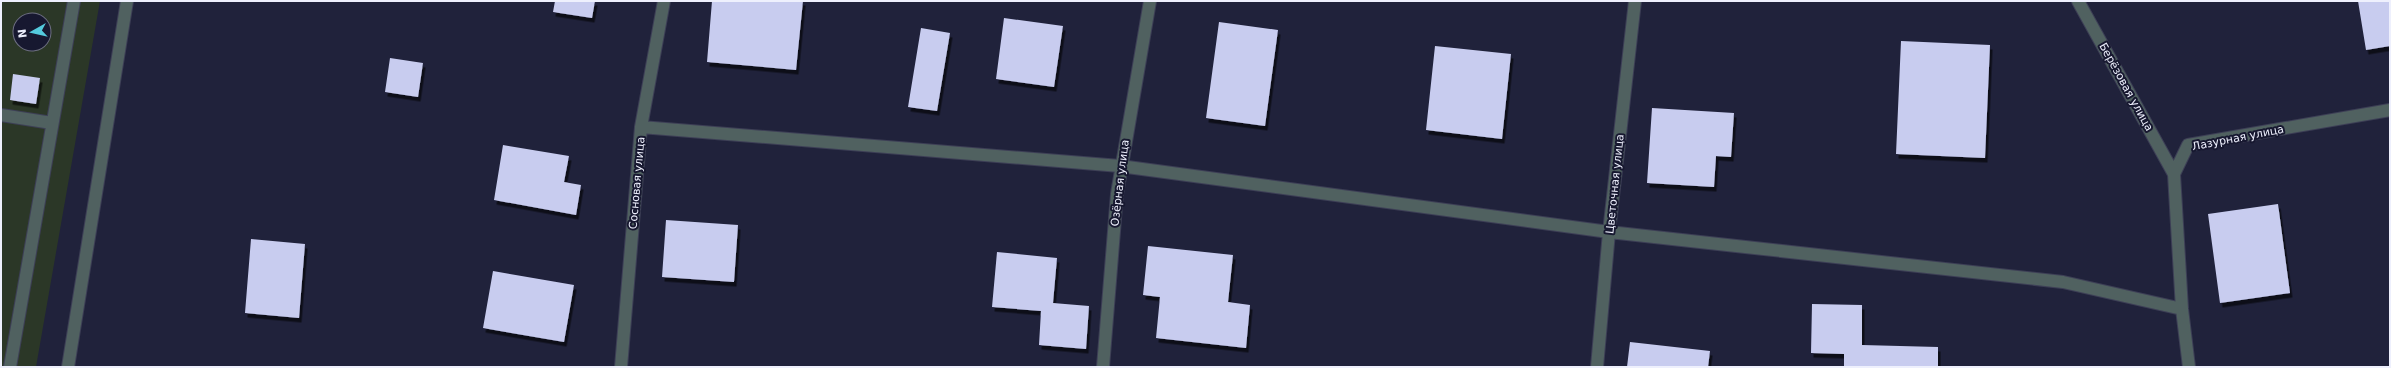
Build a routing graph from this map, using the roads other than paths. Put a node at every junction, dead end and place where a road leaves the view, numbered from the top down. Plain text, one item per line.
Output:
1 (74, 1) edge
2 (127, 1) edge
3 (664, 1) edge
4 (1150, 1) edge
5 (1635, 1) edge
6 (2078, 1) edge
7 (2390, 110) edge
8 (1, 115) edge
9 (52, 123) junction
10 (641, 127) junction
11 (1120, 166) junction
12 (2174, 174) junction
13 (1610, 232) junction
14 (2182, 309) junction
15 (10, 367) edge
16 (68, 367) edge
17 (621, 367) edge
18 (1103, 367) edge
19 (1597, 367) edge
20 (2189, 367) edge

1 - 9 street
2 - 16 street
3 - 10 street, Сосновая улица
4 - 11 street, Озёрная улица
5 - 13 street, Цветочная улица
6 - 12 street, Берёзовая улица
7 - 12 street, Лазурная улица
8 - 9 street
9 - 15 street
10 - 11 street
10 - 17 street, Сосновая улица
11 - 13 street
11 - 18 street, Озёрная улица
12 - 14 street, Лазурная улица
13 - 14 street
13 - 19 street, Цветочная улица
14 - 20 street, Лазурная улица

